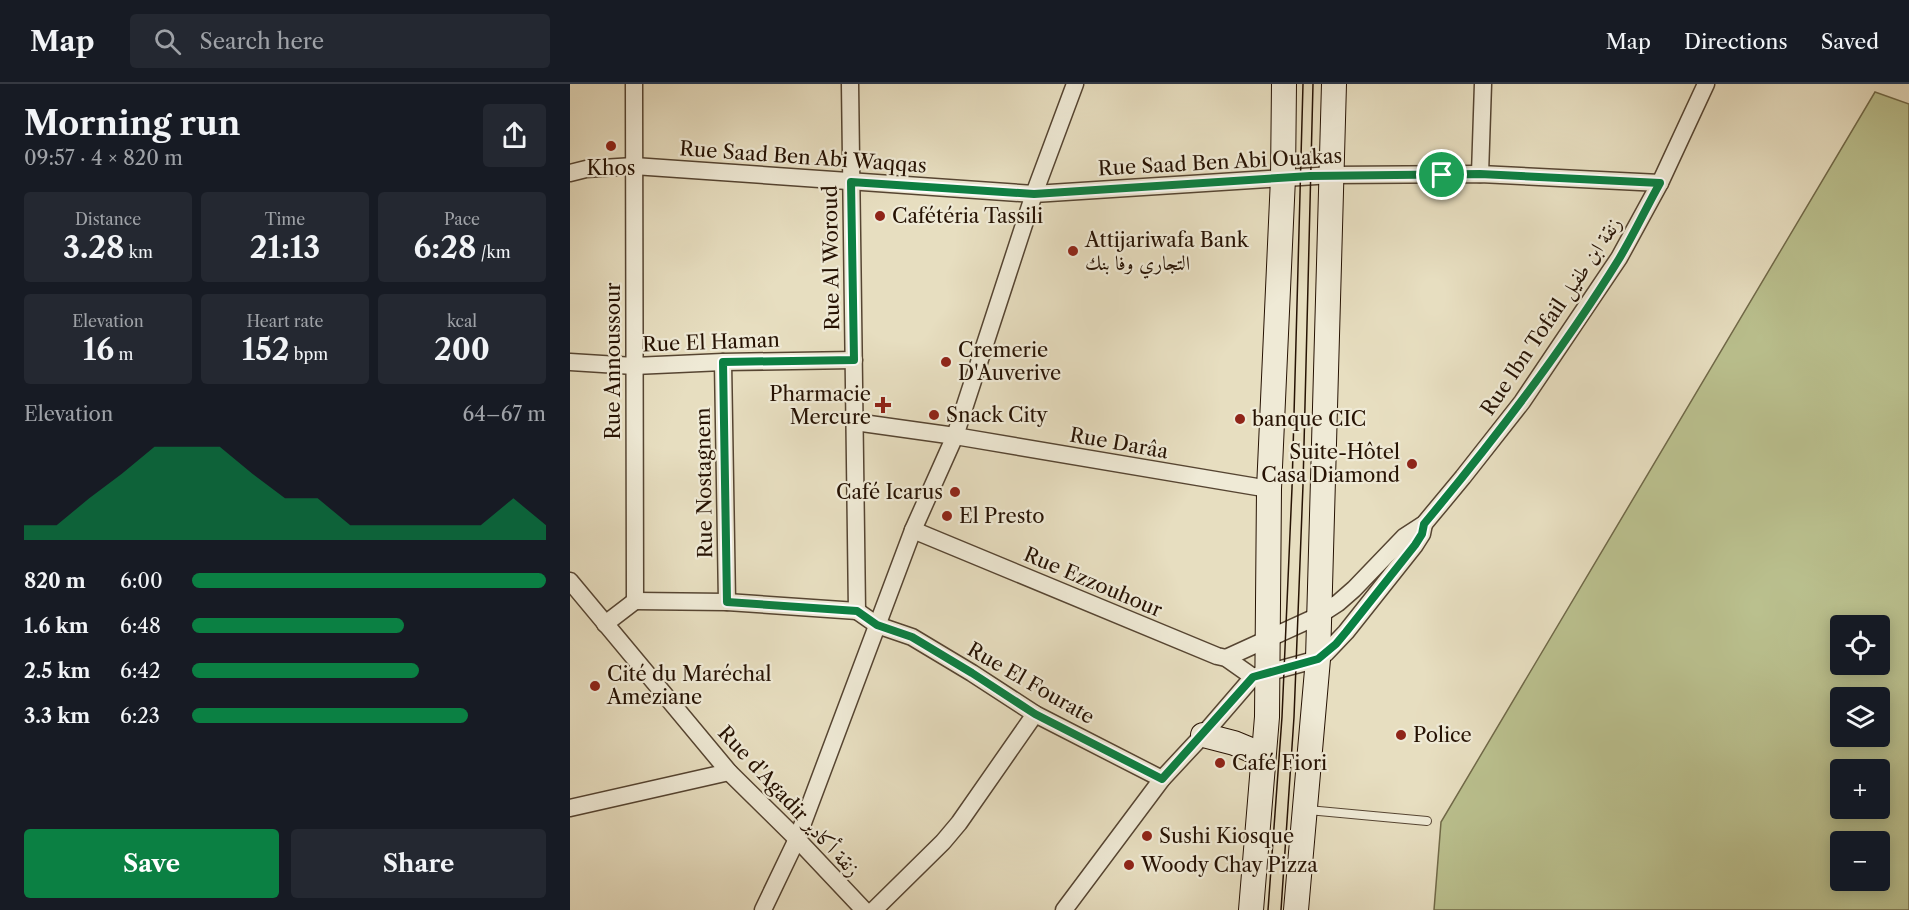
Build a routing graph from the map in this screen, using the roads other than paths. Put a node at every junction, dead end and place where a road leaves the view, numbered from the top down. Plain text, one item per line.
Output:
1 (634, 84) edge
2 (850, 84) edge
3 (1075, 84) edge
4 (1284, 84) edge
5 (1334, 84) edge
6 (1483, 84) edge
7 (1706, 84) edge
8 (634, 166) junction
9 (570, 173) edge
10 (1480, 174) junction
11 (1332, 175) junction
12 (1283, 178) junction
13 (851, 182) junction
14 (1660, 183) junction
15 (1034, 194) junction
16 (854, 360) junction
17 (570, 362) edge
18 (723, 362) junction
19 (634, 366) junction
20 (855, 422) junction
21 (955, 436) junction
22 (1269, 489) junction
23 (1424, 524) junction
24 (914, 530) junction
25 (570, 581) edge
26 (635, 601) junction
27 (727, 602) junction
28 (857, 611) junction
29 (1318, 616) junction
30 (605, 624) junction
31 (877, 625) junction
32 (1269, 638) junction
33 (1226, 658) junction
34 (1318, 659) junction
35 (1260, 675) junction
36 (1035, 714) junction
37 (1203, 735) junction
38 (1263, 755) junction
39 (729, 772) junction
40 (1162, 779) junction
41 (570, 808) edge
42 (1306, 810) junction
43 (1427, 821) dead end
44 (797, 839) junction
45 (763, 910) edge
46 (864, 910) edge
47 (874, 910) edge
48 (1064, 910) edge
49 (1251, 910) edge
50 (1296, 910) edge

1 - 8 street, Rue Annoussour
2 - 13 street, Rue Al Woroud
3 - 15 street
4 - 12 main road
5 - 11 main road
6 - 10 street
7 - 14 street, Rue Ibn Tofail زنقة ابن طفيل
8 - 9 street, Rue Saad Ben Abi Waqqas
8 - 13 street, Rue Saad Ben Abi Waqqas
8 - 19 street, Rue Annoussour
10 - 11 street, Rue Saad Ben Abi Ouakas
10 - 14 street, Rue Saad Ben Abi Ouakas
11 - 12 street, Rue Saad Ben Abi Ouakas
11 - 29 main road
12 - 15 street, Rue Saad Ben Abi Ouakas
12 - 22 main road
13 - 15 street, Rue Saad Ben Abi Waqqas
13 - 16 street, Rue Al Woroud
14 - 23 street, Rue Ibn Tofail زنقة ابن طفيل
15 - 21 street
16 - 18 street, Rue El Haman
16 - 20 street, Rue Al Woroud
17 - 19 street, Rue El Haman
18 - 19 street, Rue El Haman
18 - 27 street, Rue Nostagnem
19 - 26 street, Rue Annoussour
20 - 21 street, Rue Darâa
20 - 28 street, Rue Al Woroud
21 - 22 street, Rue Darâa
21 - 24 street
22 - 32 main road
23 - 29 street, Rue Ibn Tofail زنقة ابن طفيل
23 - 34 street, Rue Ibn Tofail زنقة ابن طفيل
24 - 31 street
24 - 33 street, Rue Ezzouhour
25 - 30 street, Rue d'Agadir زنقة أكادير
26 - 27 street
26 - 30 street
27 - 28 street
28 - 31 street, Rue El Fourate
29 - 32 street, Rue Ibn Tofail زنقة ابن طفيل
29 - 34 main road
30 - 39 street, Rue d'Agadir زنقة أكادير
31 - 36 street, Rue El Fourate
31 - 44 street
32 - 33 street, Rue Ibn Tofail زنقة ابن طفيل
32 - 35 main road
33 - 35 street, Rue Ezzouhour
34 - 35 street
34 - 42 main road
35 - 37 street
35 - 38 main road
36 - 40 street, Rue El Fourate
36 - 47 street
37 - 38 main road
37 - 40 street
38 - 49 main road
39 - 41 street
39 - 44 street, Rue d'Agadir زنقة أكادير
40 - 48 street
42 - 43 lane
42 - 50 main road
44 - 45 street
44 - 46 street, Rue d'Agadir زنقة أكادير

